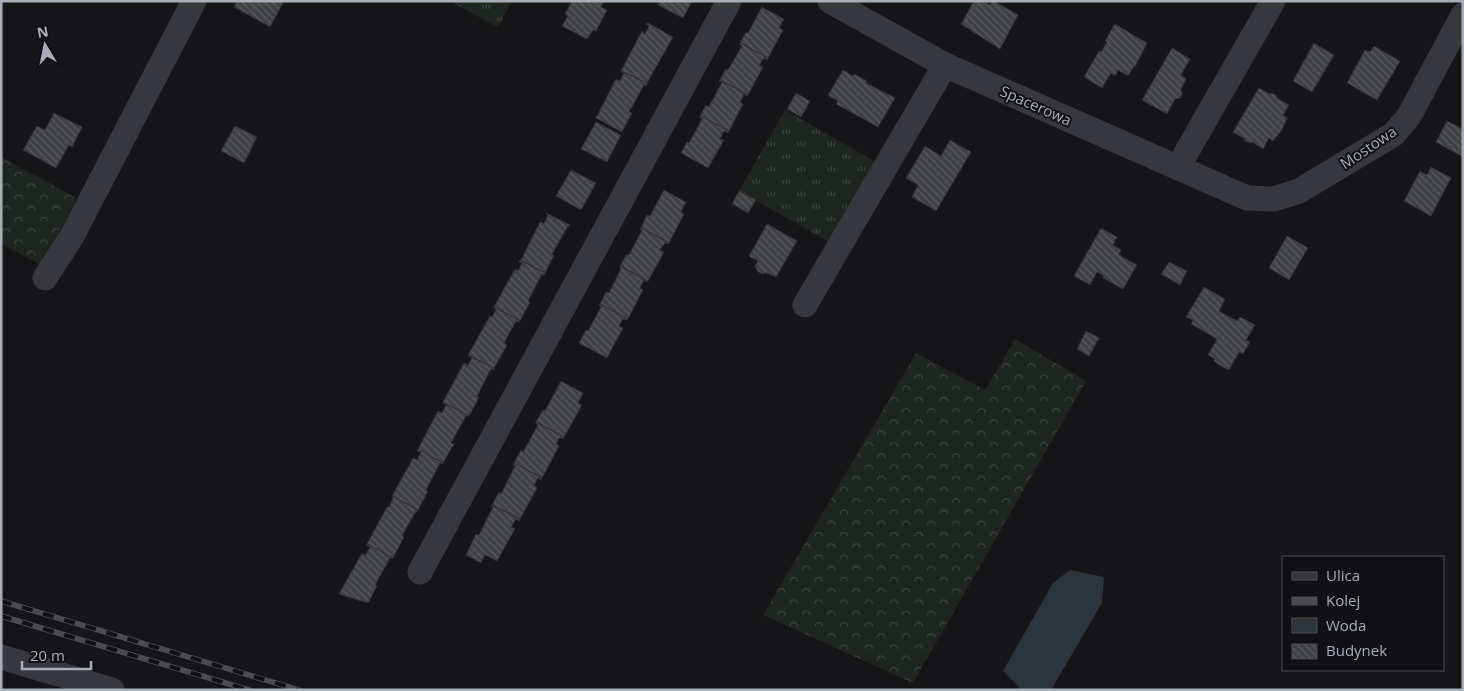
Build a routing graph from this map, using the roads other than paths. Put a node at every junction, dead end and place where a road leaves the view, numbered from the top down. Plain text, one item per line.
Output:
1 (194, 1) edge
2 (729, 1) edge
3 (830, 1) edge
4 (1274, 1) edge
5 (1463, 15) edge
6 (945, 64) junction
7 (1178, 167) junction
8 (1247, 198) joint
9 (45, 278) dead end
10 (806, 305) dead end
11 (420, 572) dead end
12 (1, 657) edge
13 (80, 685) edge
14 (112, 690) edge

1 - 9 street
2 - 11 street
3 - 6 street, Spacerowa
4 - 7 street
5 - 8 street, Mostowa
6 - 7 street, Spacerowa
6 - 10 street
7 - 8 street, Spacerowa
12 - 13 street
13 - 14 street

